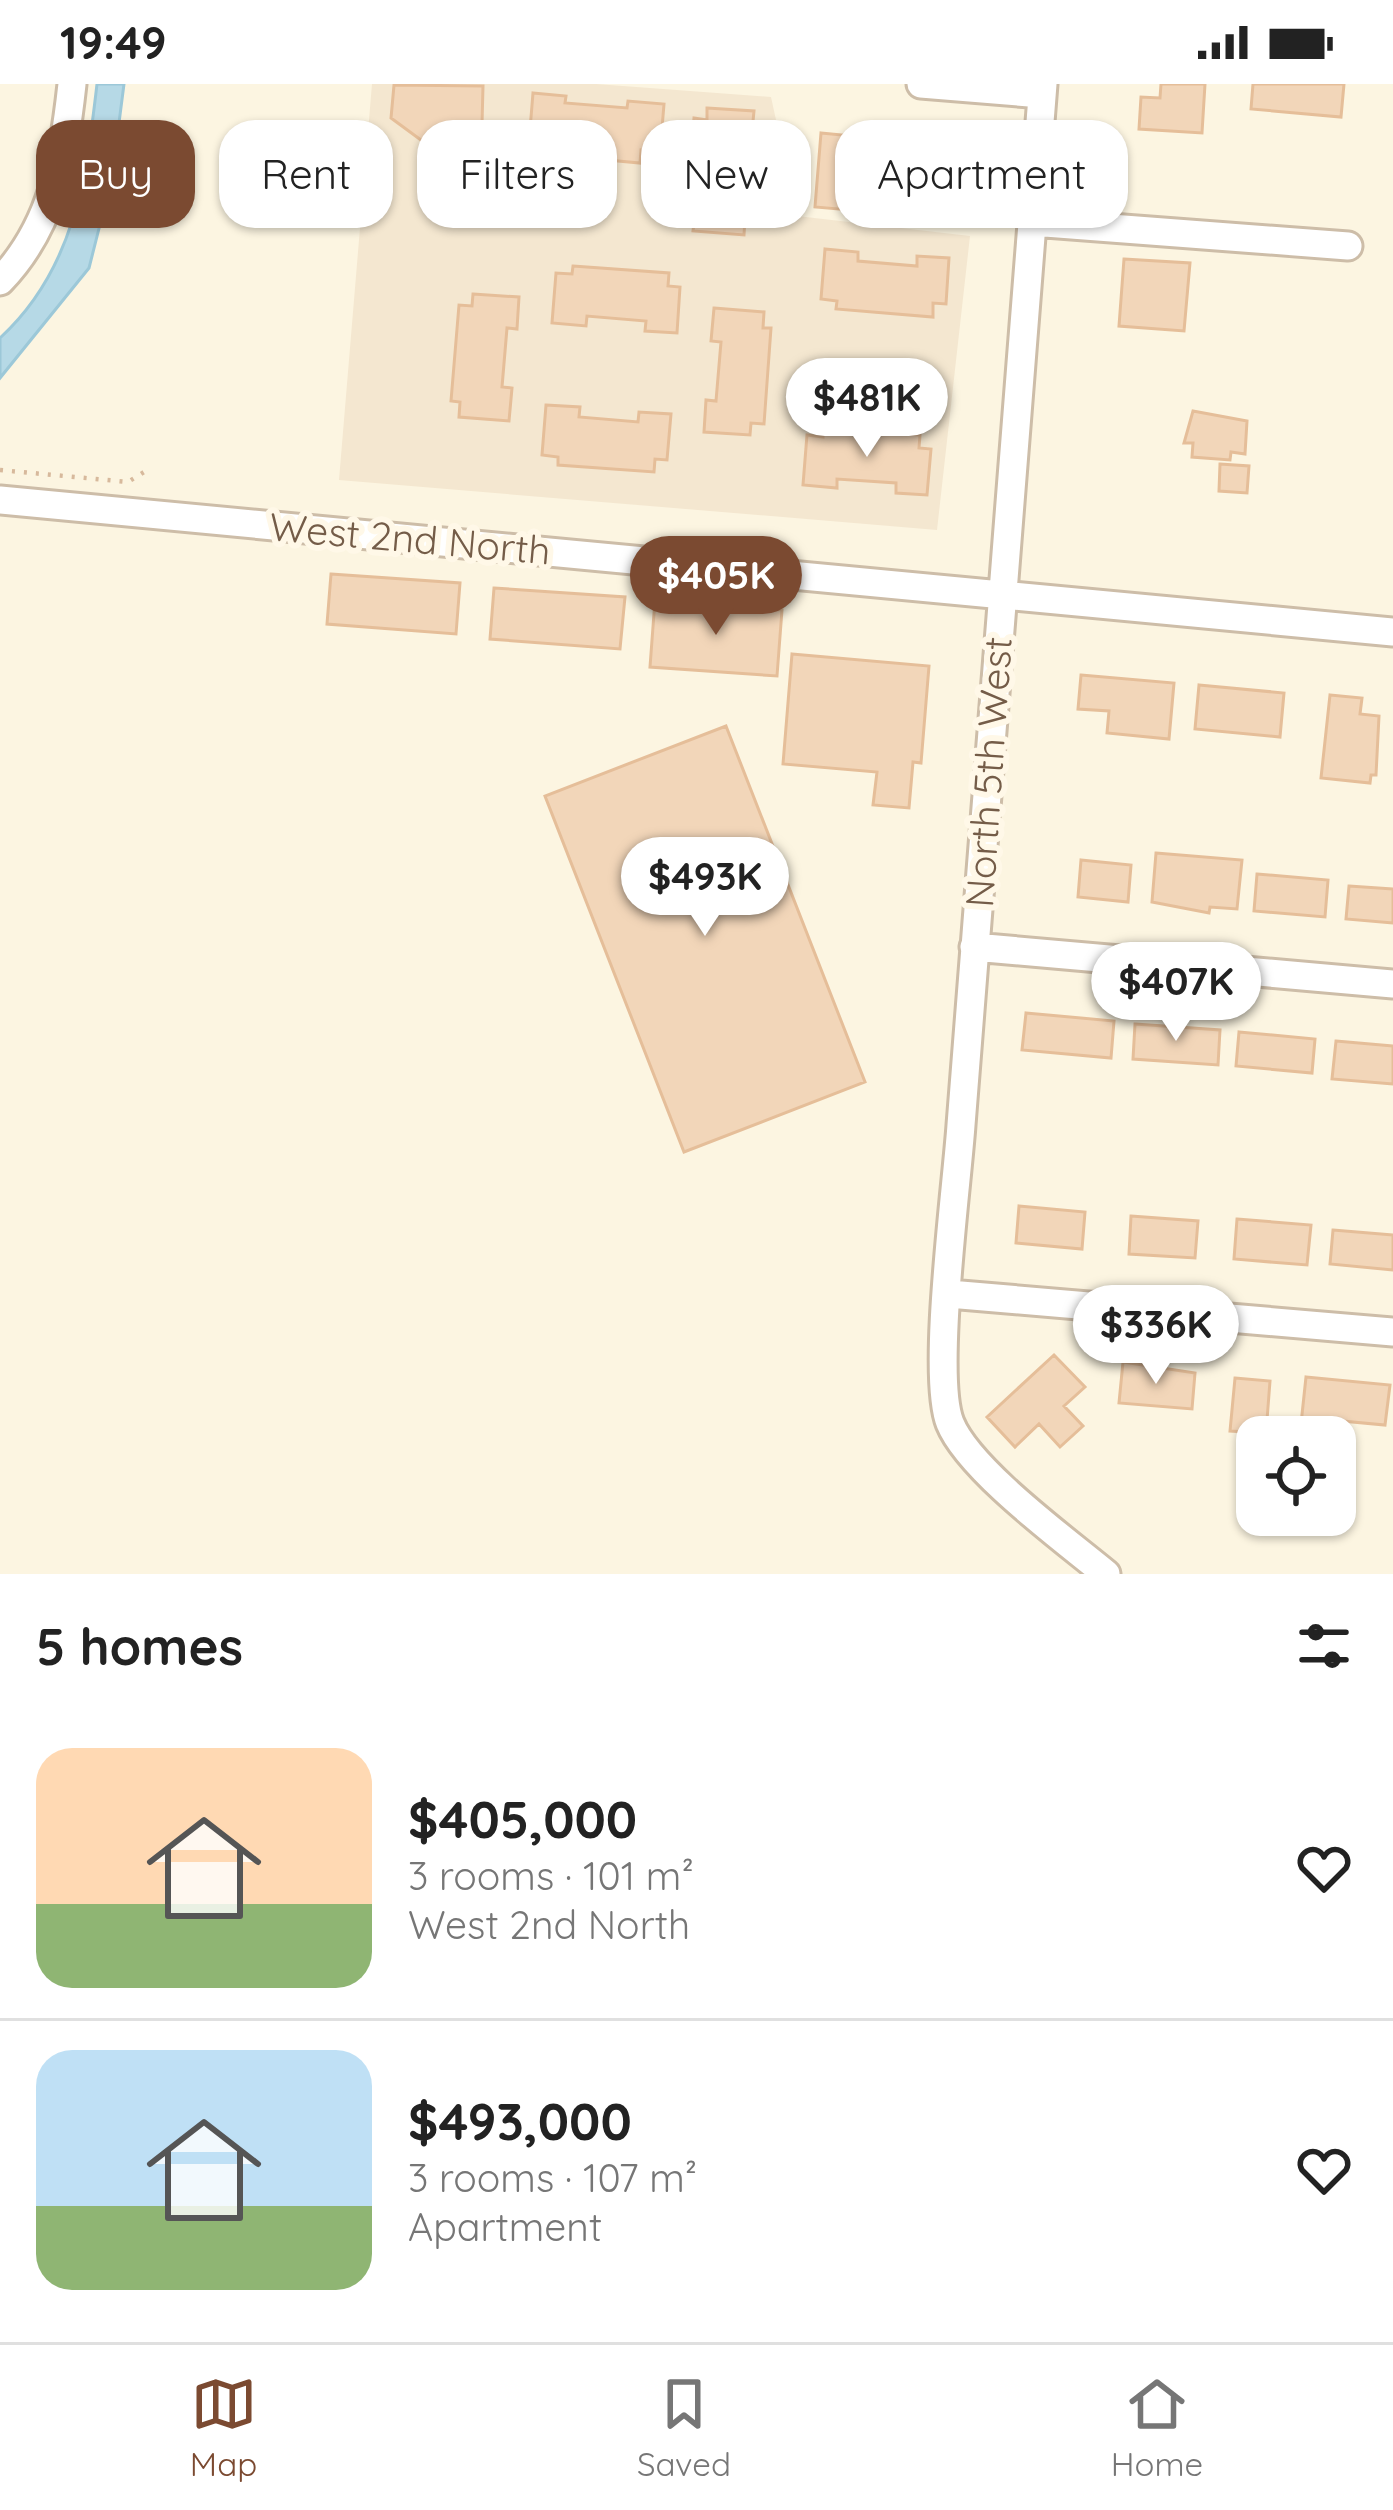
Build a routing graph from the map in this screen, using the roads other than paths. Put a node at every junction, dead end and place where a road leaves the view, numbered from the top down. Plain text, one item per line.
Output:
1 (72, 84) edge
2 (921, 84) edge
3 (1043, 89) edge
4 (1040, 120) edge
5 (1031, 228) edge
6 (1110, 228) edge
7 (1348, 246) dead end
8 (0, 281) edge
9 (0, 500) edge
10 (1002, 595) junction
11 (1393, 632) edge
12 (974, 947) junction
13 (1393, 984) edge
14 (949, 1294) junction
15 (1393, 1332) edge
16 (1106, 1574) edge

1 - 8 street
2 - 3 street
3 - 4 street, North 5th West
5 - 10 street, North 5th West
6 - 7 street
9 - 10 street, West 2nd North
10 - 11 street, West 2nd North
10 - 12 street, North 5th West
12 - 13 street
12 - 14 street, North 5th West
14 - 15 street
14 - 16 street, North 5th West

